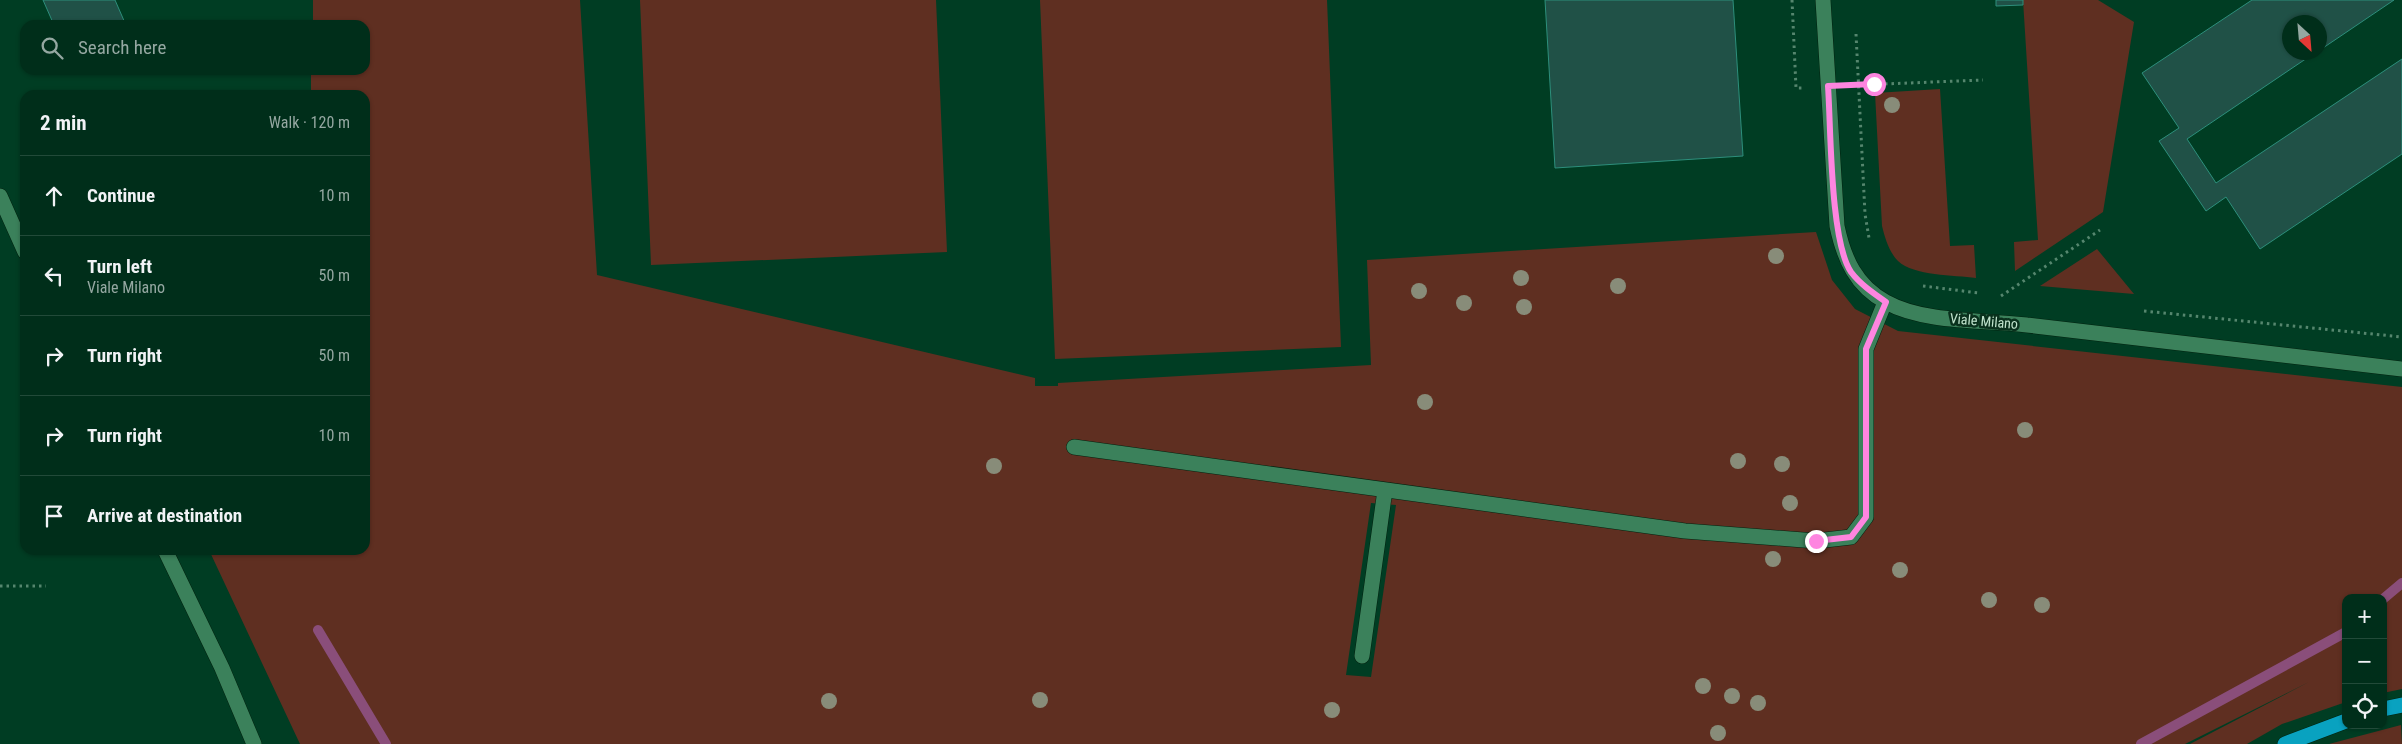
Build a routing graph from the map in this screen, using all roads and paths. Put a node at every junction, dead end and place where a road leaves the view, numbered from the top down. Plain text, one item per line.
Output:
1 (1792, 0) edge
2 (1823, 0) edge
3 (1856, 34) dead end
4 (1983, 80) dead end
5 (1828, 86) junction
6 (1859, 86) junction
7 (0, 196) edge
8 (2100, 230) dead end
9 (20, 241) edge
10 (1872, 246) dead end
11 (1913, 285) dead end
12 (1981, 294) dead end
13 (1991, 295) dead end
14 (2001, 296) junction
15 (2010, 297) dead end
16 (1886, 302) junction
17 (2138, 310) dead end
18 (2402, 337) edge
19 (2402, 370) edge
20 (1074, 447) dead end
21 (1385, 490) junction
22 (167, 555) edge
23 (0, 586) edge
24 (46, 586) dead end
25 (1362, 656) dead end
26 (2402, 706) edge
27 (2387, 708) edge
28 (2342, 723) edge
29 (254, 744) edge
30 (2285, 744) edge

1 - 5 path
2 - 5 street, Viale Milano
3 - 6 path
4 - 6 path
5 - 6 path
5 - 16 street, Viale Milano
6 - 10 path
7 - 9 street
8 - 14 path
11 - 12 path
13 - 14 path
14 - 15 path
16 - 19 street, Viale Milano
16 - 21 street
17 - 18 path
20 - 21 street
21 - 25 street
22 - 29 street
23 - 24 path
26 - 27 highway
28 - 30 highway

